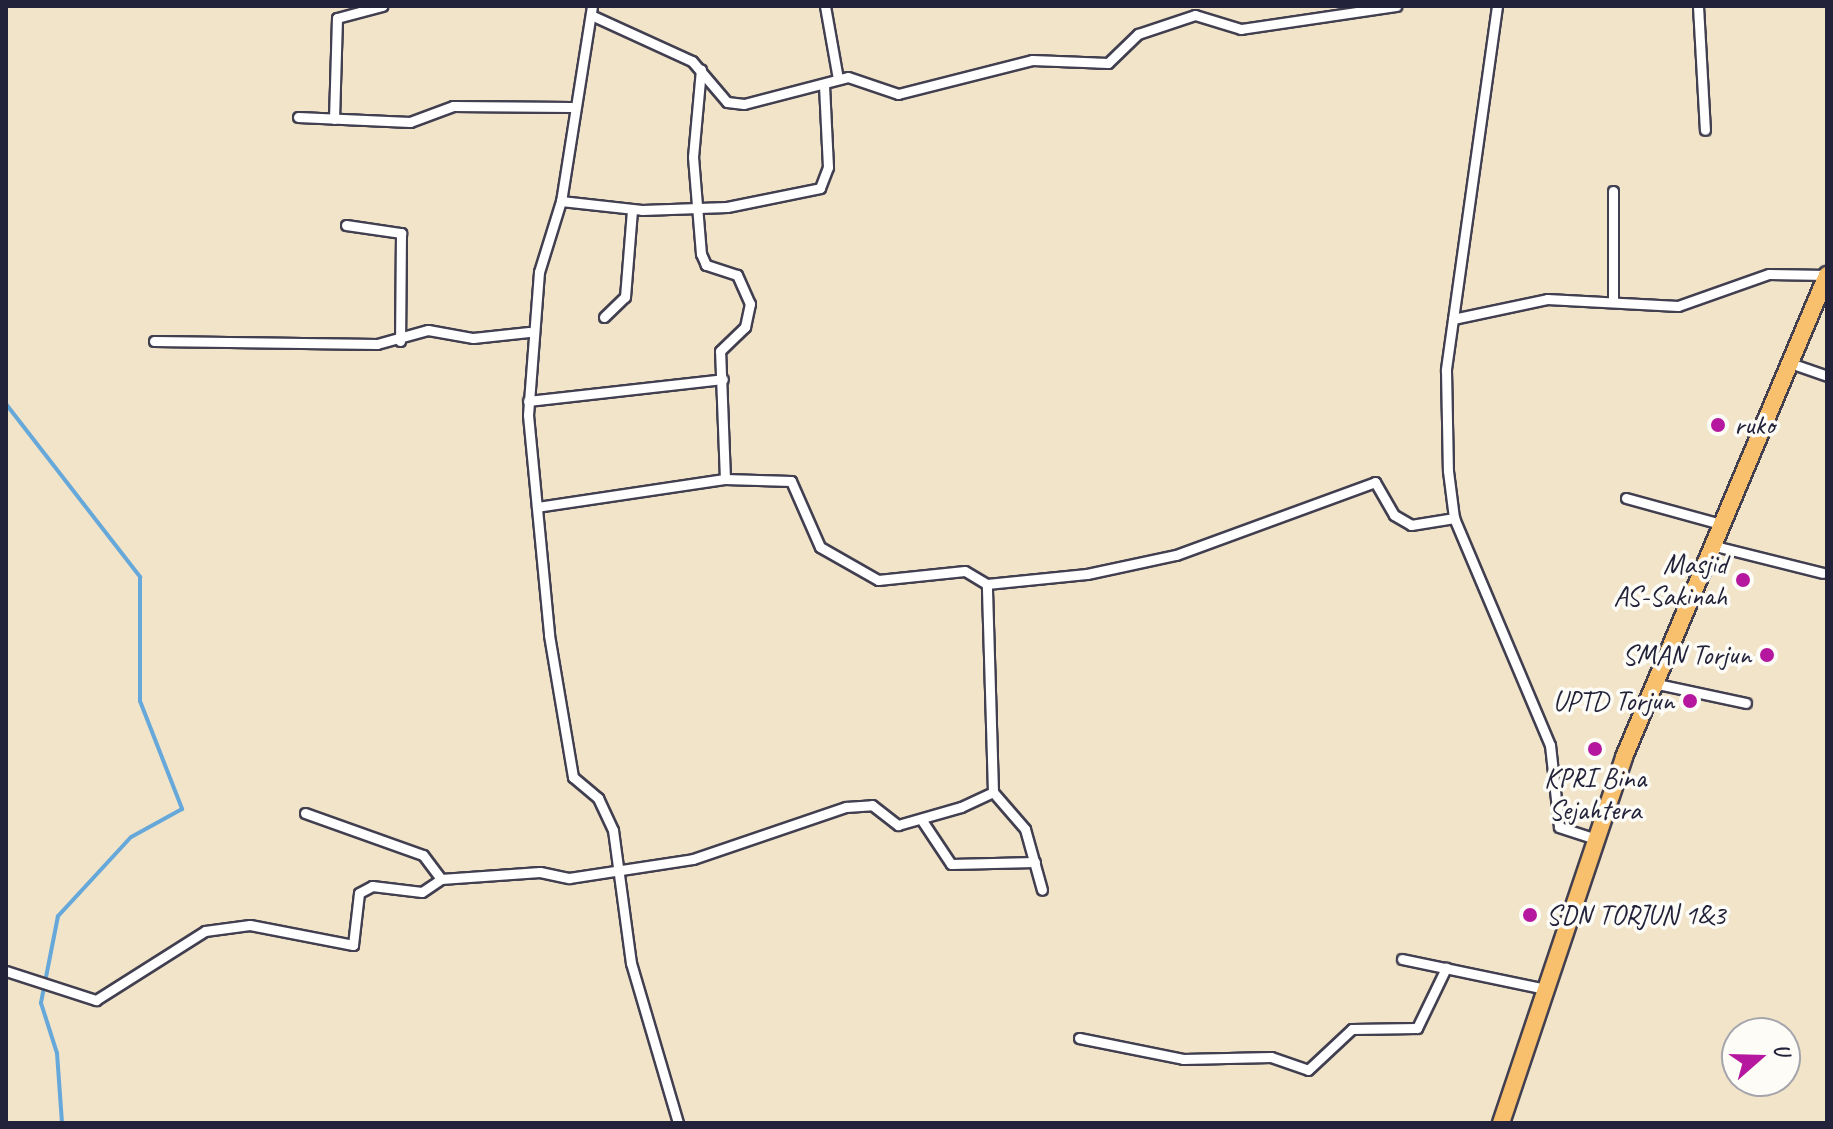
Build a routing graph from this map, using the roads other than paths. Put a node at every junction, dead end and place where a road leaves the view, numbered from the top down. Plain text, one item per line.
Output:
1 (382, 6) edge
2 (825, 6) edge
3 (1396, 6) edge
4 (1497, 6) edge
5 (1698, 6) edge
6 (592, 11) edge
7 (701, 69) junction
8 (838, 79) junction
9 (824, 84) junction
10 (571, 107) junction
11 (298, 117) dead end
12 (334, 119) junction
13 (1705, 130) dead end
14 (1613, 191) dead end
15 (561, 201) junction
16 (695, 204) junction
17 (632, 210) junction
18 (346, 225) dead end
19 (1827, 275) edge
20 (1613, 300) junction
21 (604, 317) dead end
22 (1453, 319) junction
23 (529, 332) junction
24 (154, 341) dead end
25 (400, 341) junction
26 (1790, 363) junction
27 (1827, 376) edge
28 (723, 379) junction
29 (528, 401) junction
30 (725, 479) junction
31 (1626, 498) dead end
32 (537, 507) junction
33 (1454, 518) junction
34 (1717, 523) junction
35 (1708, 545) junction
36 (1823, 573) dead end
37 (987, 584) junction
38 (1653, 683) junction
39 (1746, 703) dead end
40 (993, 792) junction
41 (305, 813) dead end
42 (921, 819) junction
43 (1595, 839) junction
44 (1035, 862) junction
45 (615, 867) junction
46 (441, 879) junction
47 (1042, 890) dead end
48 (1402, 959) dead end
49 (1446, 968) junction
50 (6, 971) edge
51 (1546, 989) junction
52 (1079, 1038) dead end
53 (678, 1123) edge
54 (1501, 1123) edge

1 - 12 street
2 - 8 street
3 - 8 street
4 - 22 street
5 - 13 street
6 - 7 street
6 - 10 street
7 - 9 street
7 - 16 street
8 - 9 street
9 - 16 street
10 - 12 street
10 - 15 street
11 - 12 street
14 - 20 street
15 - 17 street
15 - 23 street
16 - 17 street
16 - 28 street
17 - 21 street
18 - 25 street
19 - 20 street
19 - 26 highway
20 - 22 street
22 - 33 street
23 - 25 street
23 - 29 street
24 - 25 street
26 - 27 street
26 - 34 highway
28 - 29 street
28 - 30 street
29 - 32 street
30 - 32 street
30 - 37 street
31 - 34 street
32 - 45 street
33 - 37 street
33 - 43 street
34 - 35 highway
35 - 36 street
35 - 38 highway
37 - 40 street
38 - 39 street
38 - 43 highway
40 - 42 street
40 - 44 street
41 - 46 street
42 - 44 street
42 - 45 street
43 - 51 highway
44 - 47 street
45 - 46 street
45 - 53 street
46 - 50 street
48 - 49 street
49 - 51 street
49 - 52 street
51 - 54 highway

